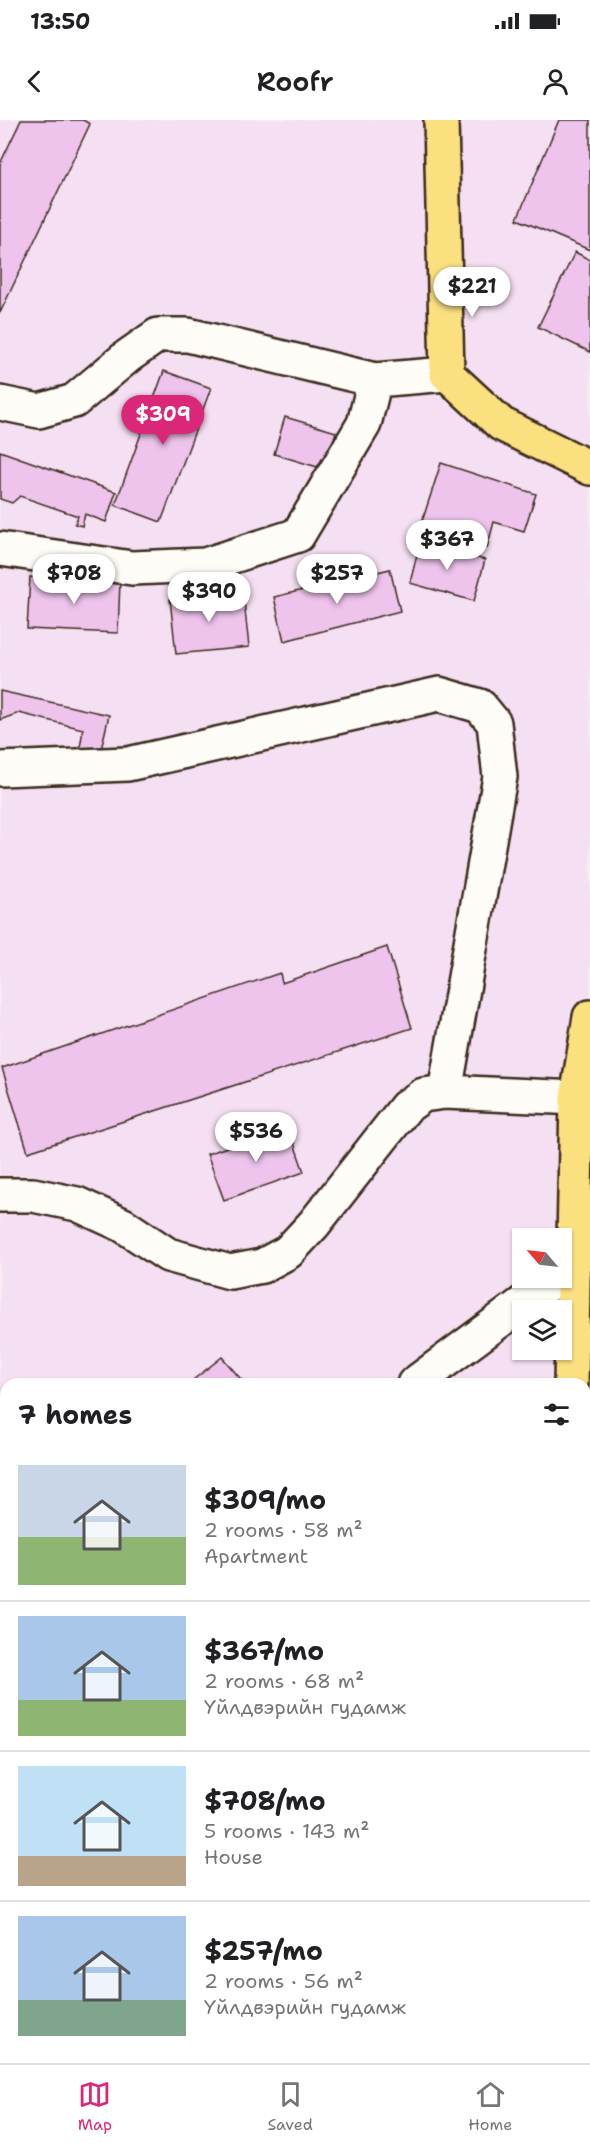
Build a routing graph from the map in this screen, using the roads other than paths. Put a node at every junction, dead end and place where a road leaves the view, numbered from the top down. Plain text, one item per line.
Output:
1 (441, 120) edge
2 (447, 374) junction
3 (375, 380) junction
4 (0, 403) edge
5 (590, 468) edge
6 (0, 549) edge
7 (0, 769) edge
8 (590, 1017) edge
9 (445, 1092) junction
10 (577, 1098) junction
11 (0, 1195) edge
12 (567, 1228) edge
13 (544, 1288) edge
14 (565, 1288) edge
15 (422, 1378) edge
16 (571, 1378) edge

1 - 2 main road
2 - 3 street
2 - 5 main road
3 - 4 street
3 - 6 street
7 - 9 street
8 - 10 main road
9 - 10 street
9 - 11 street
10 - 12 main road
13 - 15 street
14 - 16 main road

